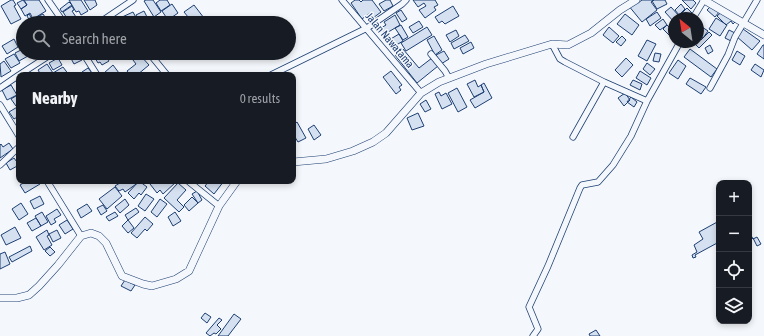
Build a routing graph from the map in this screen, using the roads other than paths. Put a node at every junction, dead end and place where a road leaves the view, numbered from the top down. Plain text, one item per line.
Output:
1 (48, 0) edge
2 (133, 0) edge
3 (342, 0) edge
4 (406, 0) edge
5 (636, 0) edge
6 (704, 0) edge
7 (757, 0) edge
8 (697, 12) edge
9 (59, 16) edge
10 (109, 16) edge
11 (743, 24) junction
12 (367, 28) junction
13 (764, 35) edge
14 (552, 44) junction
15 (677, 48) edge
16 (431, 54) dead end
17 (42, 60) edge
18 (87, 60) edge
19 (155, 60) edge
20 (24, 72) edge
21 (95, 72) edge
22 (165, 72) edge
23 (277, 72) edge
24 (16, 77) edge
25 (449, 78) junction
26 (604, 82) junction
27 (0, 88) edge
28 (710, 88) dead end
29 (421, 93) junction
30 (647, 101) junction
31 (0, 105) edge
32 (16, 131) edge
33 (573, 137) dead end
34 (16, 150) edge
35 (296, 162) edge
36 (0, 165) edge
37 (49, 184) edge
38 (192, 184) edge
39 (235, 184) edge
40 (219, 206) junction
41 (81, 236) junction
42 (0, 298) edge
43 (533, 336) edge

1 - 9 street
2 - 10 street
3 - 12 street, Jalan Nawatama
4 - 12 street
5 - 14 street
6 - 8 street
6 - 11 street
7 - 11 street
11 - 13 street
11 - 28 street
12 - 23 street
12 - 29 street, Jalan Nawatama
14 - 25 street
14 - 26 street
15 - 30 street
16 - 25 street
17 - 20 street
18 - 21 street
19 - 22 street
24 - 27 street
25 - 29 street
26 - 30 street
26 - 33 street
29 - 35 street
30 - 43 street
31 - 32 street
34 - 36 street
37 - 41 street
38 - 40 street
39 - 40 street
40 - 41 street
41 - 42 street

